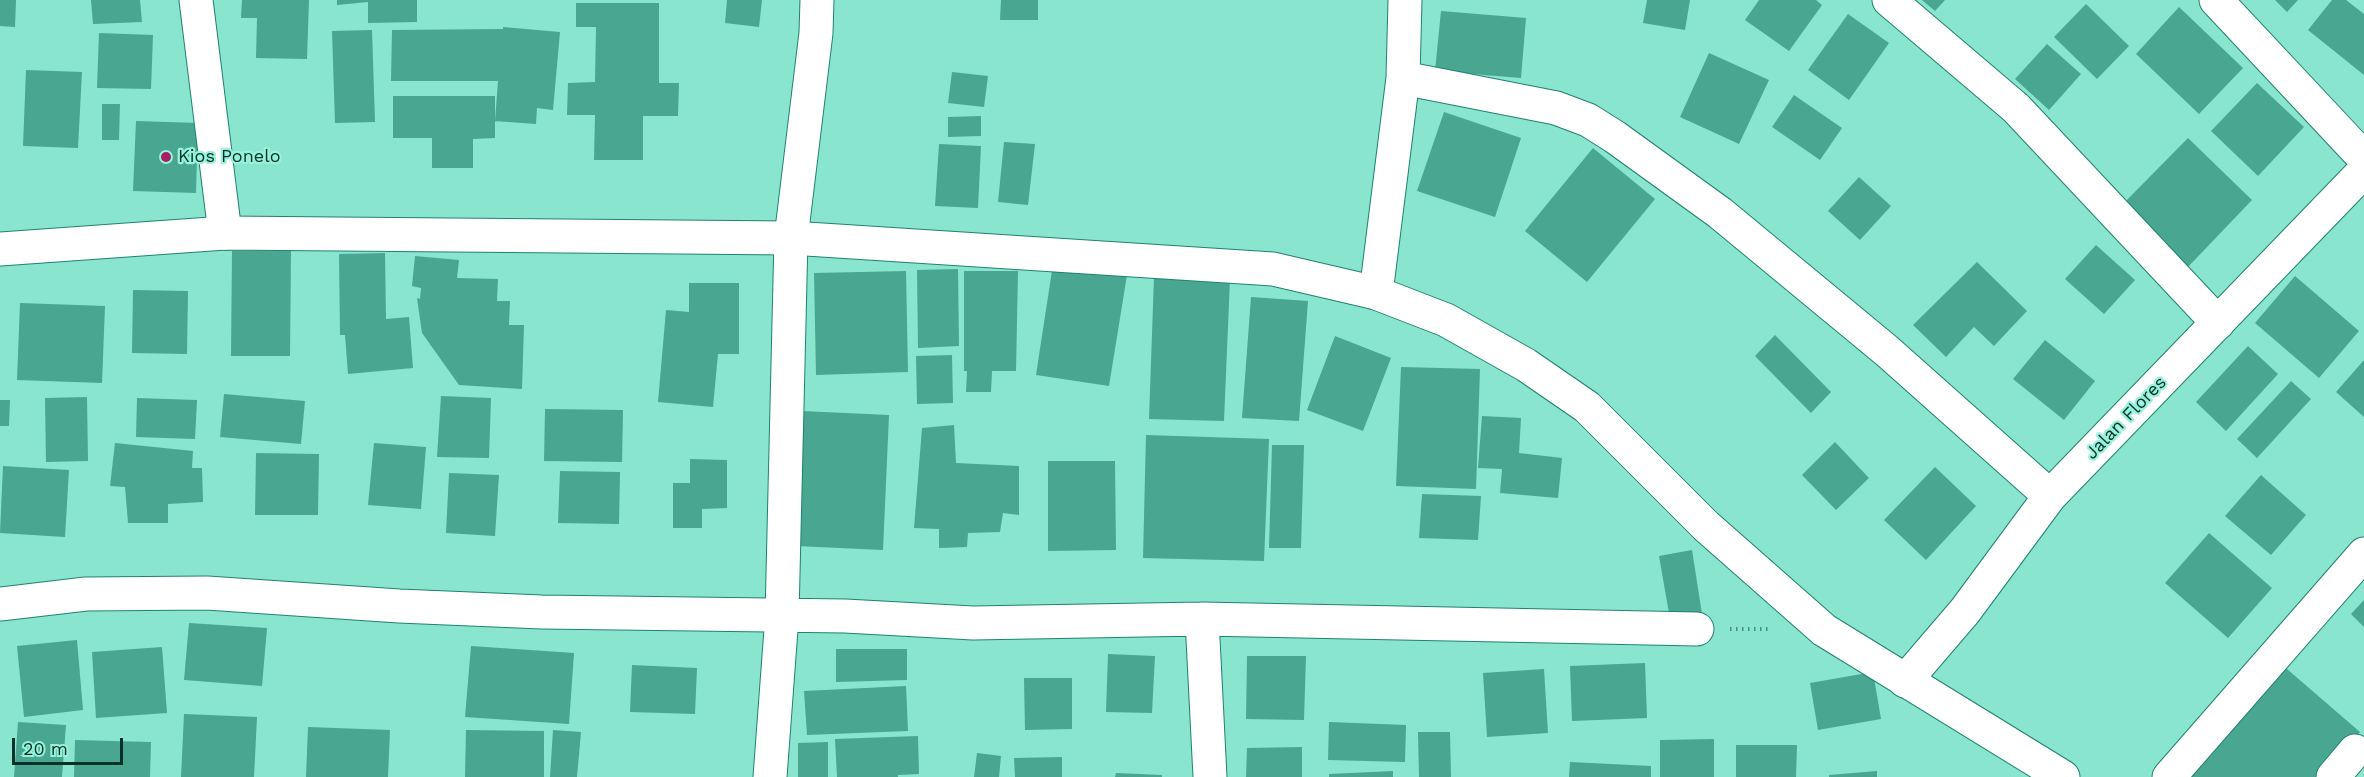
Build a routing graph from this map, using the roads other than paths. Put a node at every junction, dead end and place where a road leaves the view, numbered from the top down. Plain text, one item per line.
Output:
1 (196, 0) edge
2 (817, 0) edge
3 (1404, 0) edge
4 (1890, 0) edge
5 (2216, 0) edge
6 (1403, 78) junction
7 (2364, 158) edge
8 (2358, 189) edge
9 (225, 233) junction
10 (791, 238) junction
11 (0, 249) edge
12 (1376, 293) junction
13 (2218, 322) junction
14 (2050, 496) junction
15 (2364, 554) edge
16 (0, 604) edge
17 (782, 616) junction
18 (1202, 620) junction
19 (1697, 629) road end
20 (1905, 681) junction
21 (2355, 751) dead end
22 (770, 777) edge
23 (1210, 777) edge
24 (2063, 777) edge
25 (2169, 777) edge
26 (2333, 777) edge

1 - 9 street
2 - 10 street
3 - 6 street
4 - 13 street
5 - 7 street
6 - 12 street
6 - 14 street
8 - 13 street, Jalan Flores
9 - 10 street
9 - 11 street
10 - 12 street
10 - 17 street
12 - 20 street
13 - 14 street, Jalan Flores
14 - 20 street, Jalan Flores
15 - 25 street
16 - 17 street
17 - 18 street
17 - 22 street
18 - 19 street
18 - 23 street
20 - 24 street
21 - 26 street

